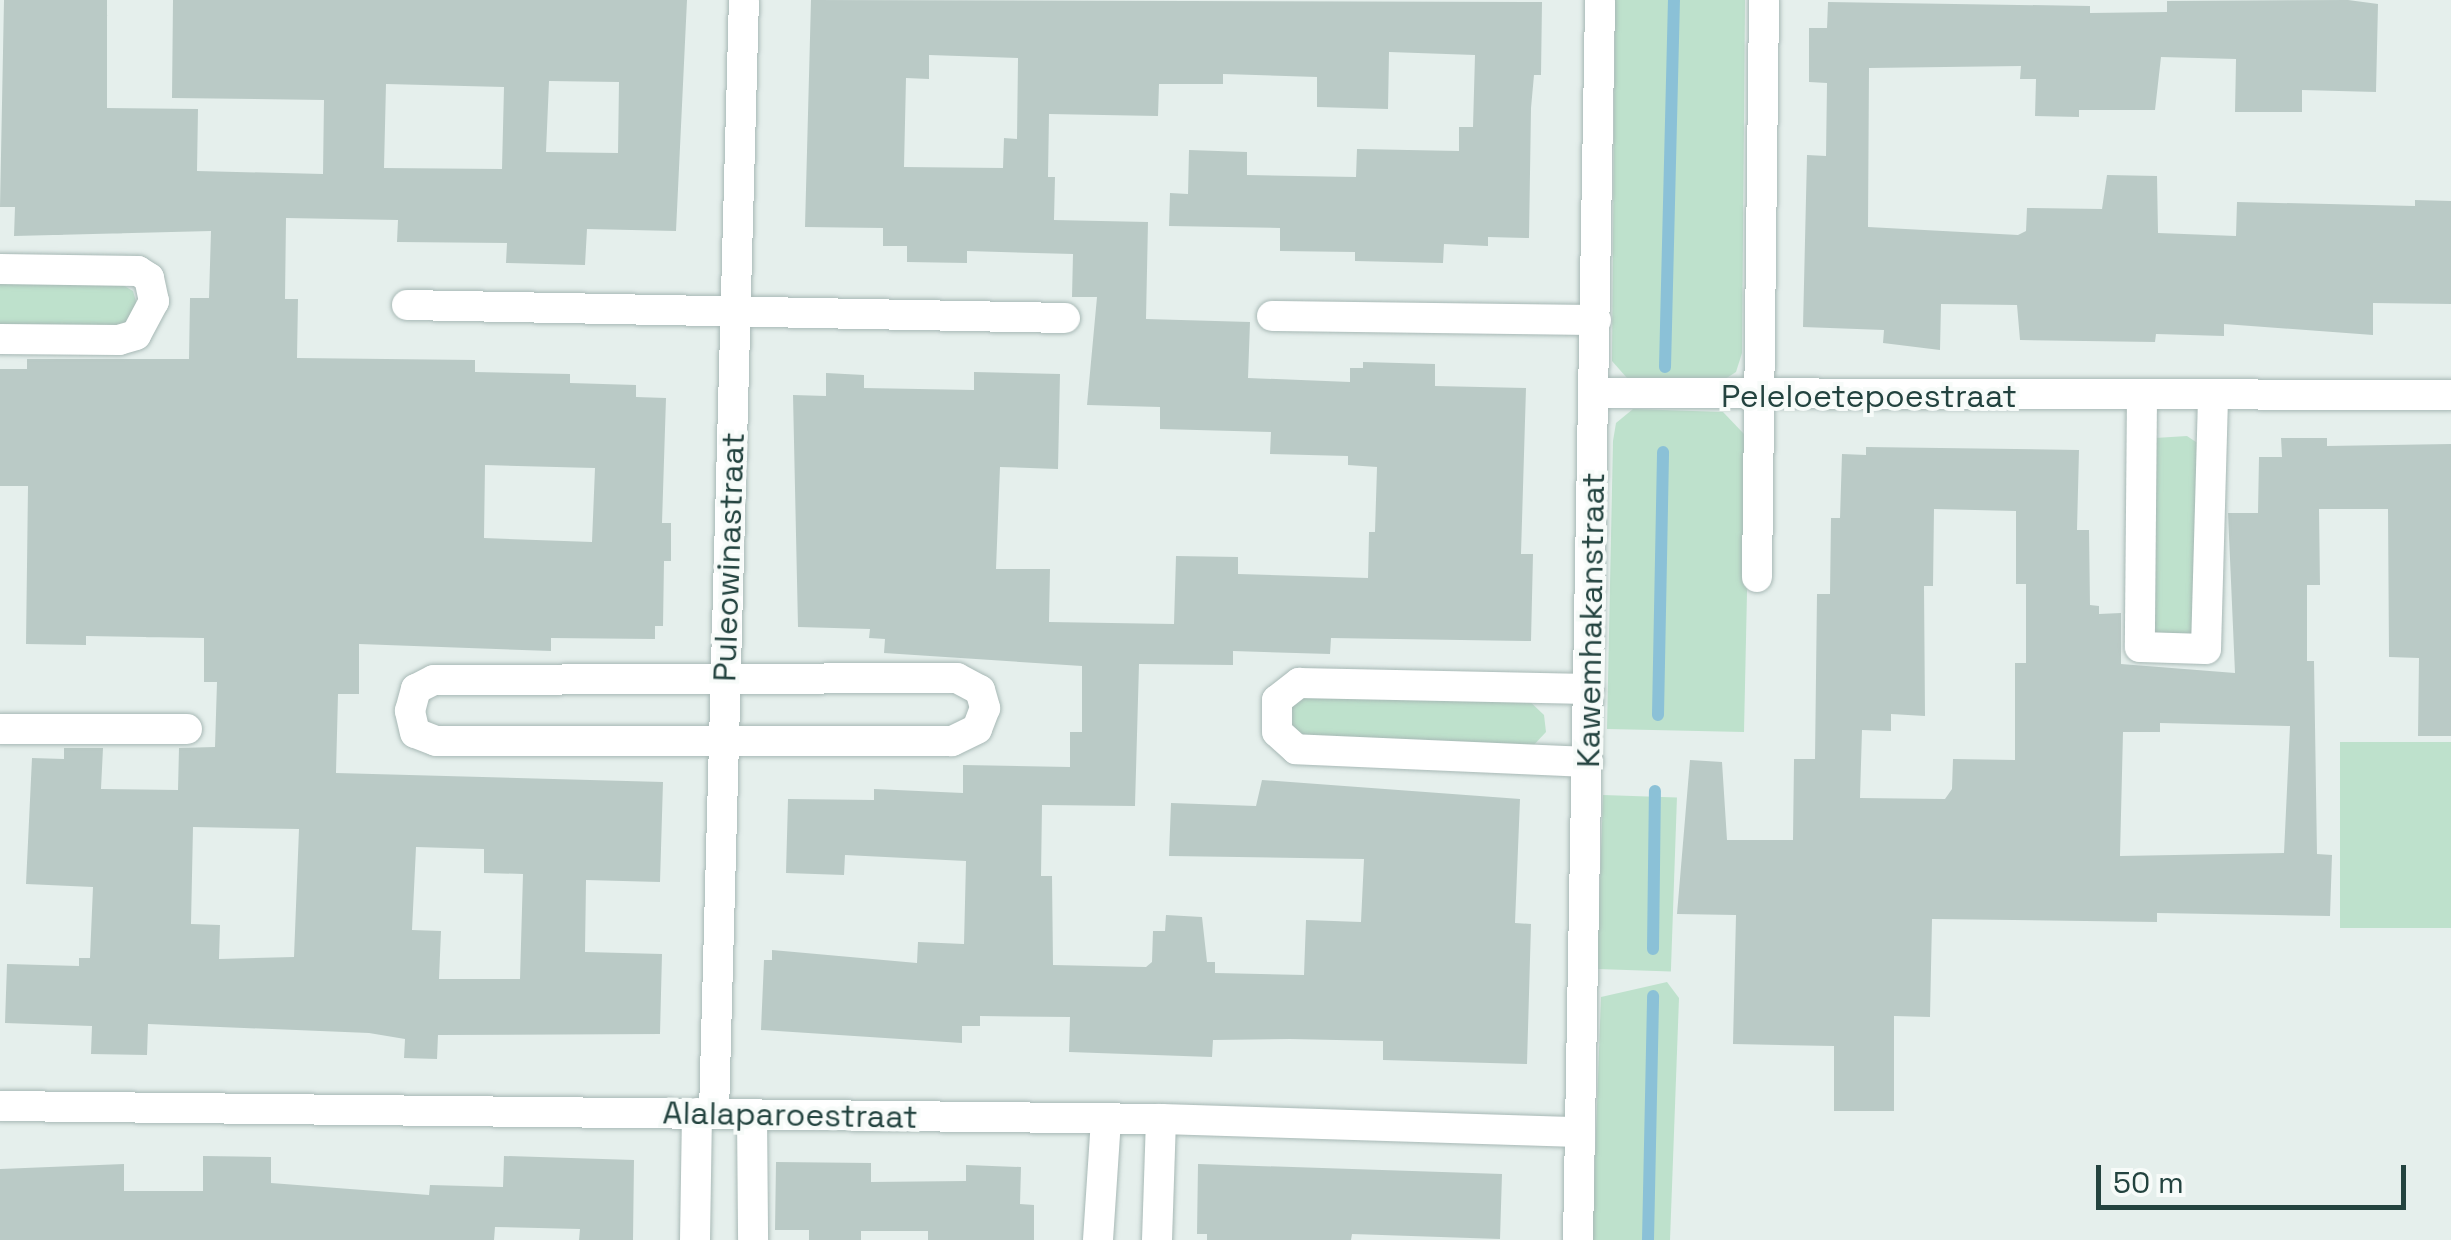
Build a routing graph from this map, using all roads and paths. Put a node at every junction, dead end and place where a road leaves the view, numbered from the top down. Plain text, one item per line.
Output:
1 (744, 0) edge
2 (1600, 0) edge
3 (1764, 0) edge
4 (0, 269) edge
5 (407, 305) dead end
6 (736, 314) junction
7 (1272, 316) dead end
8 (1066, 318) dead end
9 (1596, 320) junction
10 (0, 339) edge
11 (1596, 393) junction
12 (2451, 395) edge
13 (2142, 396) junction
14 (2213, 396) junction
15 (1760, 397) junction
16 (1757, 577) dead end
17 (725, 681) junction
18 (1590, 689) junction
19 (0, 729) edge
20 (187, 729) dead end
21 (724, 744) junction
22 (1588, 762) junction
23 (0, 1106) edge
24 (706, 1113) junction
25 (752, 1114) junction
26 (1161, 1119) junction
27 (1106, 1120) junction
28 (1580, 1132) junction
29 (695, 1240) edge
30 (753, 1240) edge
31 (1098, 1240) edge
32 (1157, 1240) edge
33 (1578, 1240) edge

1 - 6 street, Puleowinastraat
2 - 9 street, Kawemhakanstraat
3 - 15 street
4 - 10 street
5 - 6 street
6 - 8 street
6 - 17 street, Puleowinastraat
7 - 9 street
9 - 11 street, Kawemhakanstraat
11 - 15 street, Peleloetepoestraat
11 - 18 street, Kawemhakanstraat
12 - 14 street, Peleloetepoestraat
13 - 14 street, Peleloetepoestraat
13 - 14 street
13 - 15 street, Peleloetepoestraat
15 - 16 street
17 - 21 street, Puleowinastraat
17 - 21 street
17 - 21 street
18 - 22 street, Kawemhakanstraat
18 - 22 street
19 - 20 street
21 - 24 street, Puleowinastraat
22 - 28 street, Kawemhakanstraat
23 - 24 street, Alalaparoestraat
24 - 25 street, Alalaparoestraat
24 - 29 street, Puleowinastraat
25 - 27 street, Alalaparoestraat
25 - 30 street
26 - 27 street, Alalaparoestraat
26 - 28 street, Alalaparoestraat
26 - 32 street
27 - 31 street
28 - 33 street, Kawemhakanstraat

